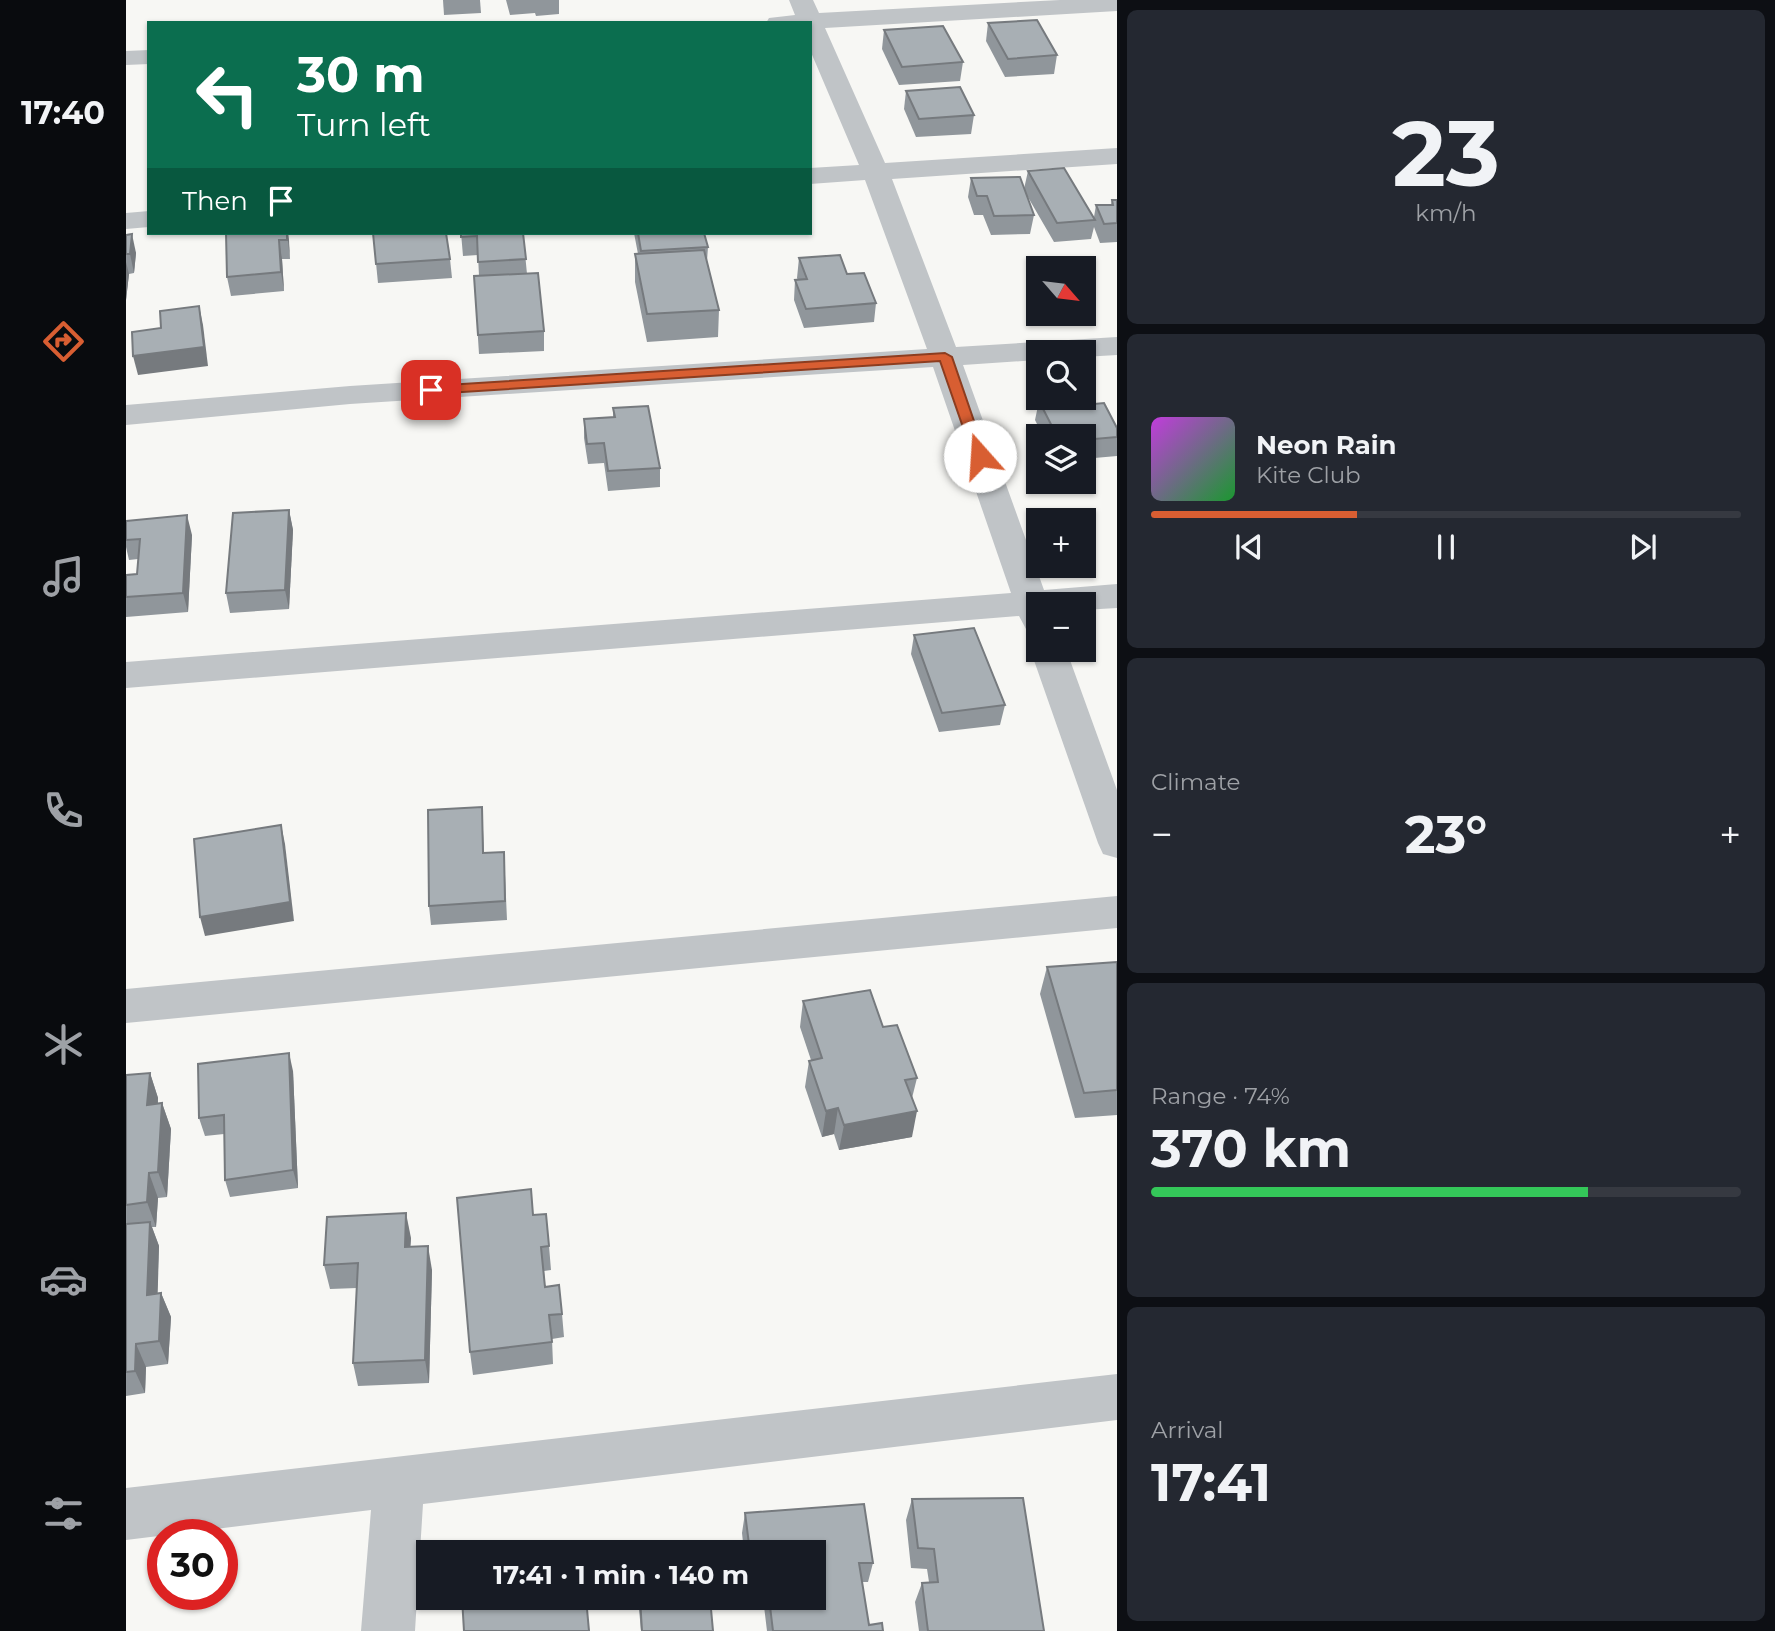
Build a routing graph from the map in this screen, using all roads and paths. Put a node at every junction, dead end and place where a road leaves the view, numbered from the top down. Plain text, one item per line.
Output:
1 (1117, 4) edge
2 (806, 10) edge
3 (782, 21) edge
4 (812, 24) edge
5 (147, 57) edge
6 (126, 58) edge
7 (1117, 156) edge
8 (876, 173) junction
9 (812, 176) edge
10 (147, 219) edge
11 (126, 221) edge
12 (1117, 346) edge
13 (945, 357) junction
14 (126, 415) edge
15 (1028, 592) edge
16 (1117, 596) edge
17 (1096, 600) edge
18 (1026, 614) edge
19 (1053, 662) edge
20 (126, 675) edge
21 (1117, 844) edge
22 (1117, 912) edge
23 (126, 1006) edge
24 (1117, 1397) edge
25 (399, 1483) junction
26 (126, 1514) edge
27 (387, 1631) edge

1 - 2 street
2 - 3 street
4 - 8 street
5 - 6 street
7 - 8 street
8 - 9 street
8 - 13 street
10 - 11 street
12 - 13 street
13 - 14 street
13 - 15 street
16 - 17 street
18 - 20 street
19 - 21 street
22 - 23 street
24 - 25 street
25 - 26 street
25 - 27 street

